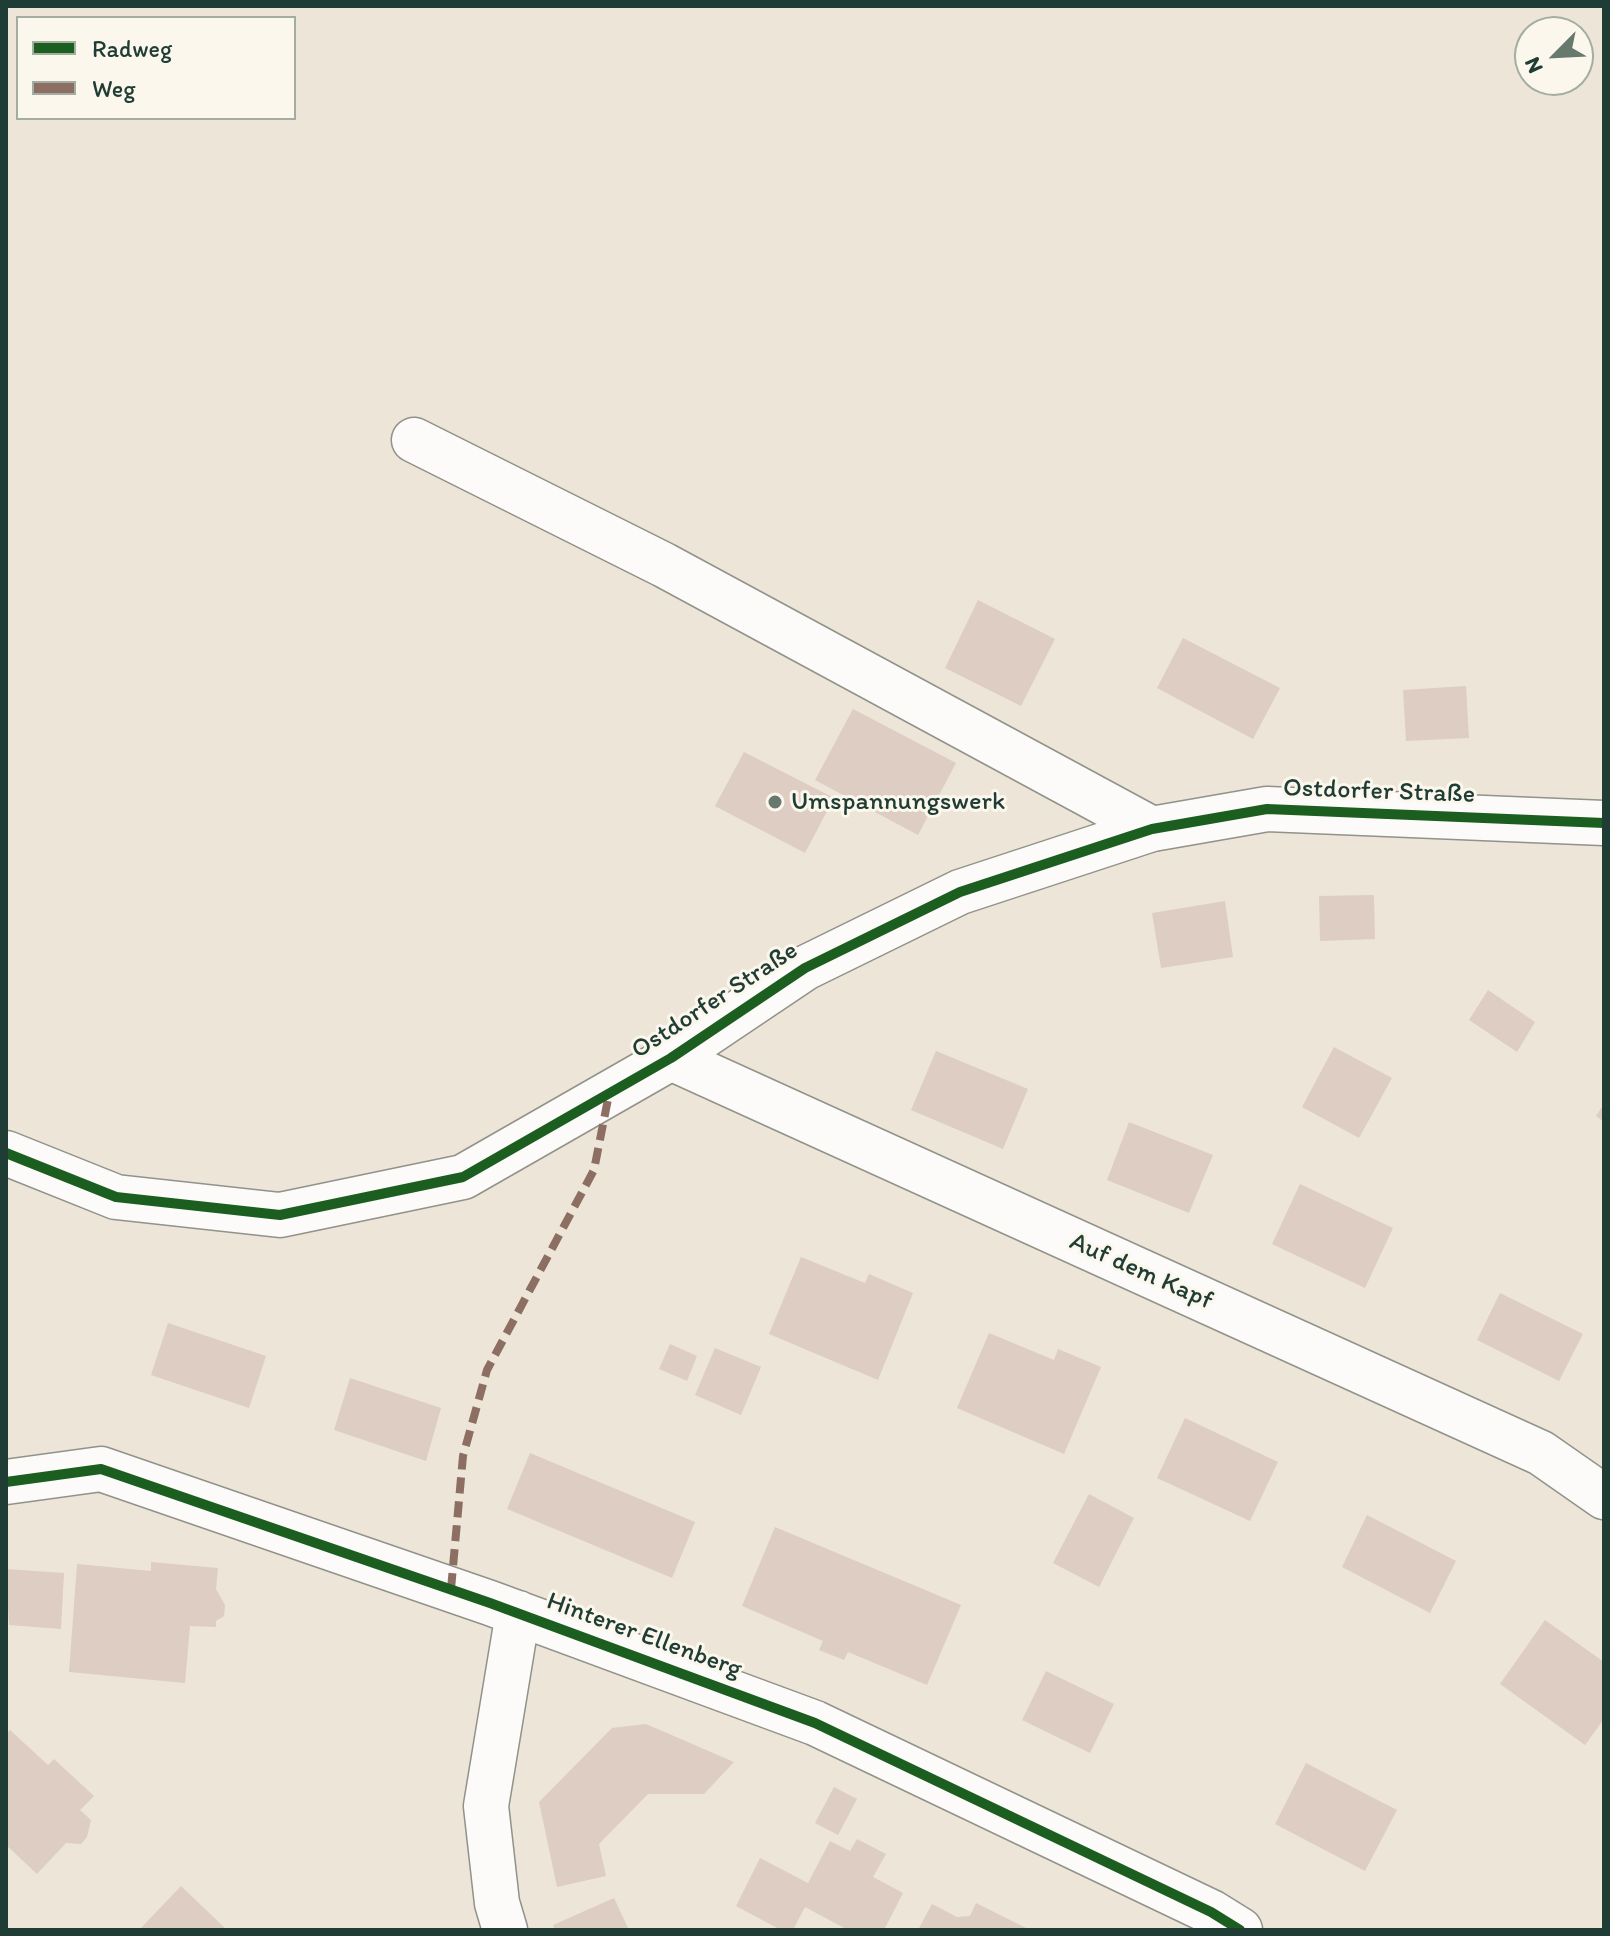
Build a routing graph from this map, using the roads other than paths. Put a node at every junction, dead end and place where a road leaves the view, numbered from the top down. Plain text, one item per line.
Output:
1 (414, 440) dead end
2 (1604, 823) edge
3 (1152, 829) junction
4 (671, 1058) junction
5 (6, 1153) edge
6 (6, 1482) edge
7 (1604, 1497) edge
8 (518, 1613) junction
9 (505, 1930) edge
10 (1240, 1930) edge

1 - 3 street
2 - 3 street, Ostdorfer Straße
3 - 4 street, Ostdorfer Straße
4 - 5 street, Ostdorfer Straße
4 - 7 street, Auf dem Kapf
6 - 8 street, Hinterer Ellenberg
8 - 9 street
8 - 10 street, Hinterer Ellenberg

